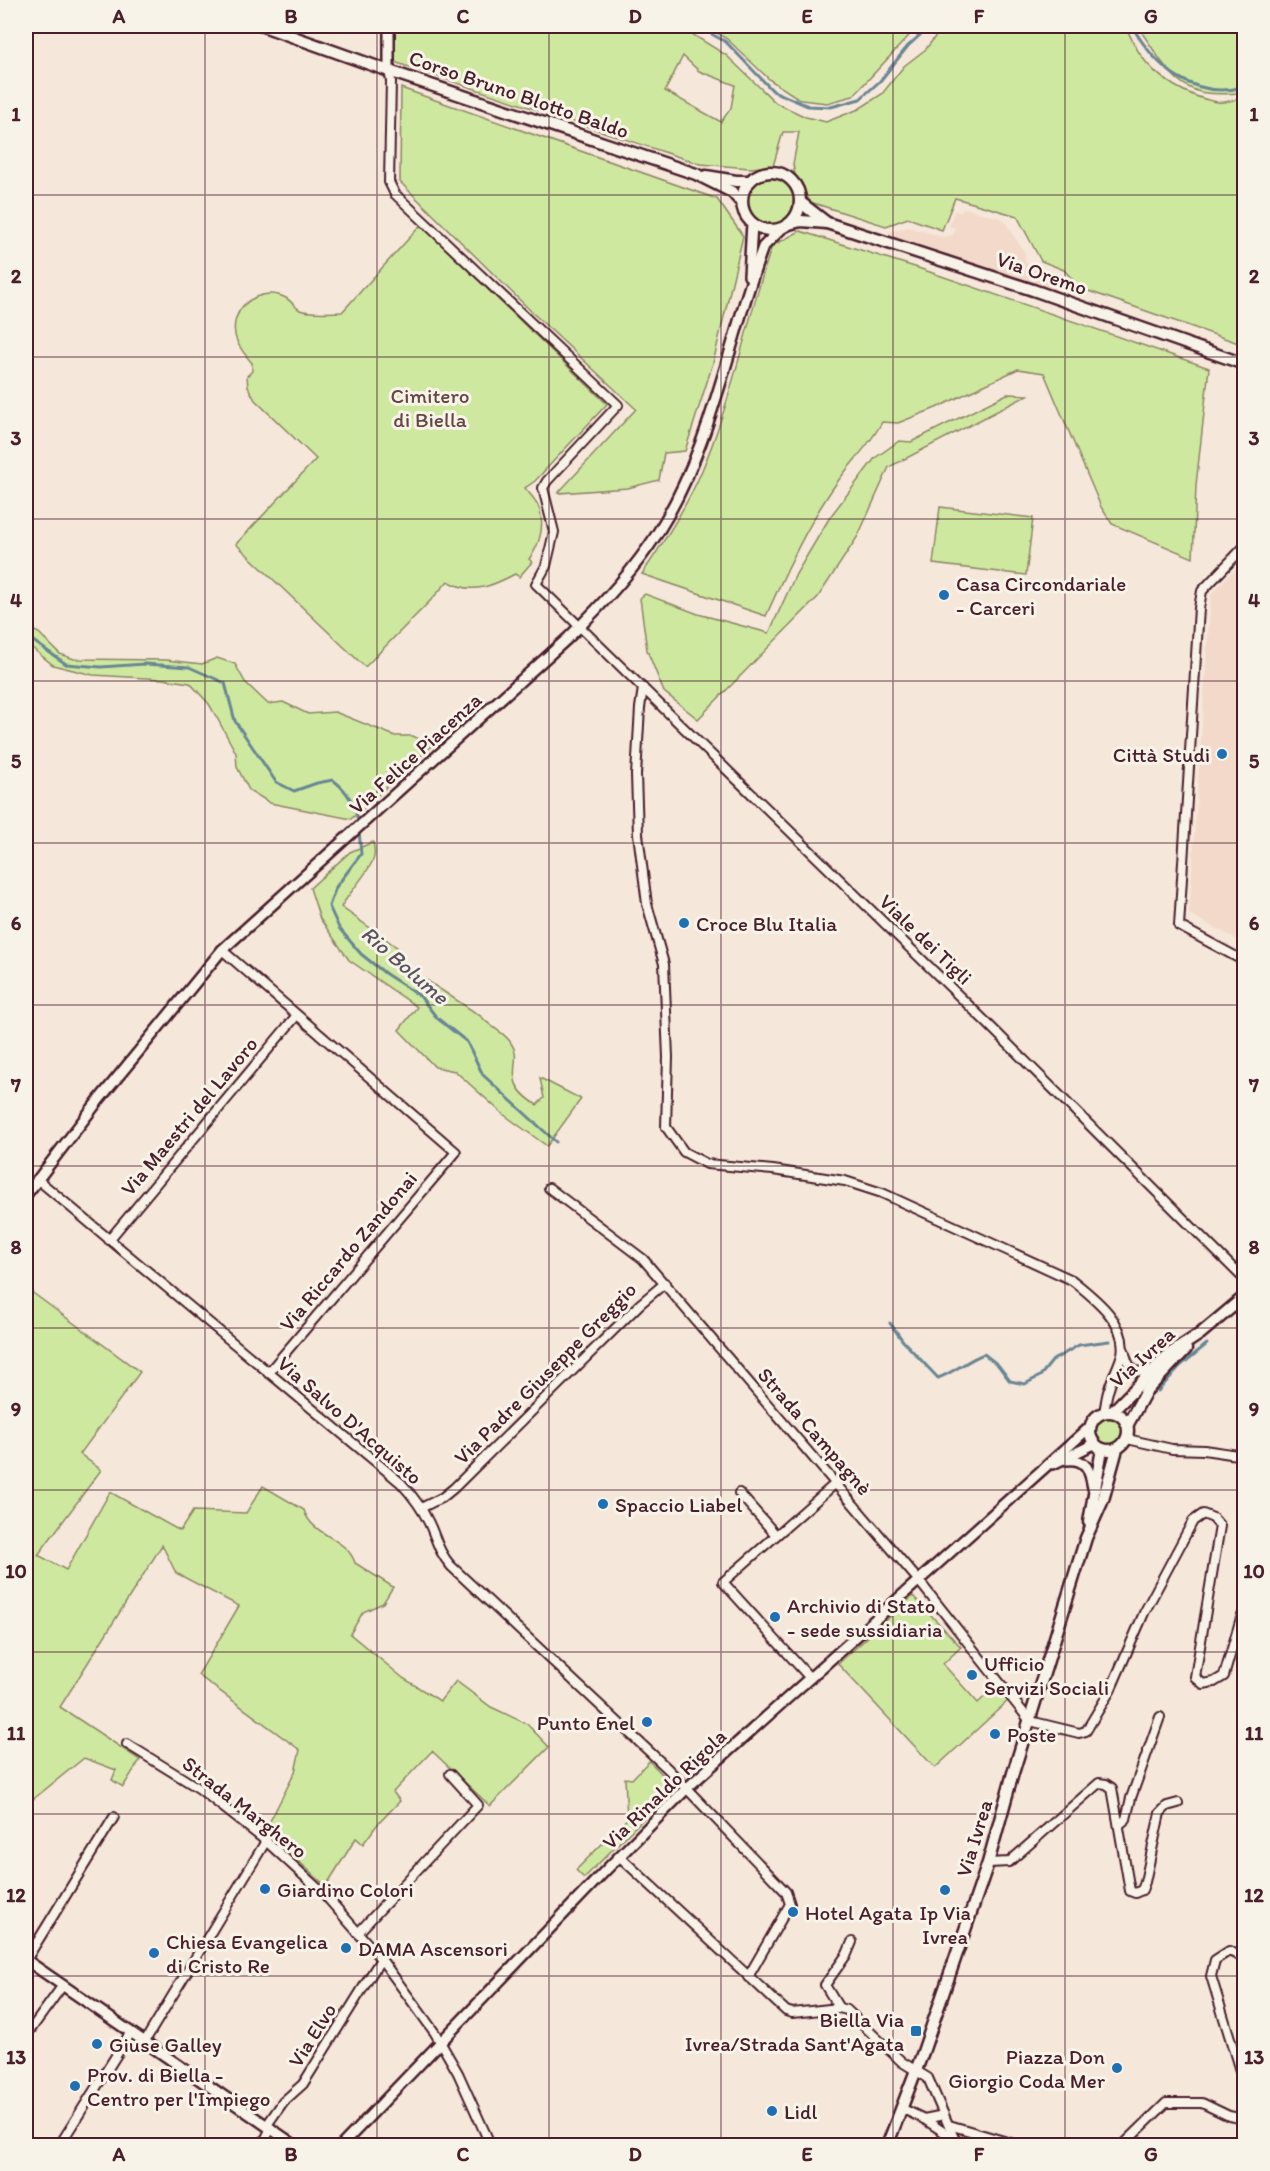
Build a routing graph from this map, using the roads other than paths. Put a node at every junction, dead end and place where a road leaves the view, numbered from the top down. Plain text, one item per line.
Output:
1 (263, 26) edge
2 (389, 26) edge
3 (389, 70) junction
4 (696, 174) junction
5 (750, 181) junction
6 (800, 202) junction
7 (742, 203) junction
8 (752, 223) junction
9 (827, 223) junction
10 (785, 226) junction
11 (748, 290) junction
12 (1245, 364) edge
13 (1245, 547) edge
14 (579, 627) junction
15 (643, 687) junction
16 (222, 950) junction
17 (1245, 961) edge
18 (297, 1015) junction
19 (37, 1179) junction
20 (549, 1188) dead end
21 (26, 1195) edge
22 (109, 1240) junction
23 (1245, 1279) edge
24 (665, 1283) junction
25 (1245, 1297) edge
26 (1200, 1334) junction
27 (1122, 1346) junction
28 (1153, 1370) junction
29 (268, 1373) junction
30 (1108, 1412) junction
31 (1128, 1424) junction
32 (1090, 1427) junction
33 (1127, 1439) junction
34 (1098, 1446) junction
35 (1117, 1449) junction
36 (1245, 1456) edge
37 (1058, 1461) junction
38 (1030, 1478) junction
39 (836, 1483) junction
40 (1094, 1488) junction
41 (739, 1493) dead end
42 (422, 1508) junction
43 (776, 1535) junction
44 (1086, 1538) junction
45 (919, 1581) junction
46 (1245, 1612) edge
47 (810, 1678) junction
48 (1160, 1717) dead end
49 (1030, 1721) junction
50 (127, 1744) dead end
51 (450, 1774) dead end
52 (687, 1788) junction
53 (1178, 1803) dead end
54 (114, 1817) dead end
55 (1119, 1825) junction
56 (266, 1841) junction
57 (619, 1856) junction
58 (988, 1863) junction
59 (358, 1933) junction
60 (852, 1942) dead end
61 (1245, 1958) edge
62 (381, 1959) junction
63 (26, 1960) edge
64 (748, 1977) junction
65 (63, 1985) junction
66 (839, 2008) junction
67 (131, 2032) junction
68 (26, 2036) edge
69 (441, 2041) junction
70 (145, 2042) junction
71 (915, 2071) junction
72 (1245, 2084) edge
73 (902, 2108) junction
74 (944, 2115) junction
75 (924, 2119) junction
76 (1245, 2119) edge
77 (949, 2125) junction
78 (269, 2126) junction
79 (954, 2138) junction
80 (59, 2145) edge
81 (262, 2145) edge
82 (297, 2145) edge
83 (342, 2145) edge
84 (491, 2145) edge
85 (887, 2145) edge
86 (965, 2145) edge
87 (1021, 2145) edge
88 (1122, 2145) edge

1 - 3 main road, Corso Bruno Blotto Baldo
2 - 3 street
3 - 4 main road, Corso Bruno Blotto Baldo
3 - 14 street, Viale dei Tigli
4 - 5 main road, Corso Bruno Blotto Baldo
4 - 7 main road, Corso Bruno Blotto Baldo
5 - 6 main road
5 - 7 main road
6 - 9 main road, Via Oremo
6 - 10 main road
7 - 8 main road
8 - 10 main road
8 - 11 street, Via Felice Piacenza
9 - 10 main road, Via Oremo
9 - 12 main road, Via Oremo
10 - 11 street, Via Felice Piacenza
11 - 14 street, Via Felice Piacenza
13 - 17 street
14 - 15 street, Viale dei Tigli
14 - 16 street, Via Felice Piacenza
15 - 23 street, Viale dei Tigli
15 - 27 street
16 - 18 street
16 - 19 street, Via Felice Piacenza
18 - 22 street, Via Maestri del Lavoro
18 - 29 street, Via Riccardo Zandonai
19 - 21 street, Via Felice Piacenza
19 - 22 street, Via Salvo D'Acquisto
20 - 24 street, Strada Campagnè
22 - 29 street, Via Salvo D'Acquisto
24 - 39 street, Strada Campagnè
24 - 42 street, Via Padre Giuseppe Greggio
25 - 26 main road, Via Ivrea
26 - 28 main road, Via Ivrea
26 - 31 main road, Via Ivrea
27 - 28 street
27 - 30 street
28 - 30 main road, Via Ivrea
29 - 42 street, Via Salvo D'Acquisto
30 - 31 main road
30 - 32 main road
31 - 33 main road
32 - 34 main road
32 - 38 street, Via Rinaldo Rigola
33 - 35 main road
33 - 36 street
34 - 35 main road
34 - 37 street, Via Rinaldo Rigola
34 - 40 main road, Via Ivrea
35 - 44 main road, Via Ivrea
37 - 38 street, Via Rinaldo Rigola
37 - 40 street
38 - 45 street, Via Rinaldo Rigola
39 - 43 street
39 - 45 street, Strada Campagnè
40 - 44 main road, Via Ivrea
41 - 43 street
42 - 52 street, Via Salvo D'Acquisto
43 - 47 street
44 - 49 main road, Via Ivrea
45 - 47 street, Via Rinaldo Rigola
45 - 49 street, Strada Campagnè
46 - 49 street
47 - 52 street, Via Rinaldo Rigola
48 - 55 street
49 - 58 main road, Via Ivrea
50 - 56 street, Strada Marghero
51 - 59 street
52 - 57 street, Via Rinaldo Rigola
52 - 64 street, Via Salvo D'Acquisto
53 - 55 street
54 - 63 street
55 - 58 street
56 - 59 street, Strada Marghero
56 - 70 street
57 - 64 street
57 - 69 street, Via Rinaldo Rigola
58 - 71 main road, Via Ivrea
59 - 62 street, Strada Marghero
60 - 66 street
61 - 72 street
62 - 69 street, Strada Marghero
62 - 78 street, Via Elvo
63 - 65 street
64 - 66 street
65 - 67 street
65 - 68 street
66 - 71 street
67 - 70 street
67 - 80 street
69 - 83 street, Via Rinaldo Rigola
69 - 84 street, Strada Marghero
70 - 78 street
71 - 73 main road, Via Ivrea
71 - 74 street
73 - 75 street
73 - 85 main road, Via Ivrea
74 - 75 street
74 - 77 street
75 - 79 street
76 - 88 street
77 - 79 street
77 - 87 street
78 - 81 street, Via Elvo
78 - 82 street
79 - 86 street

